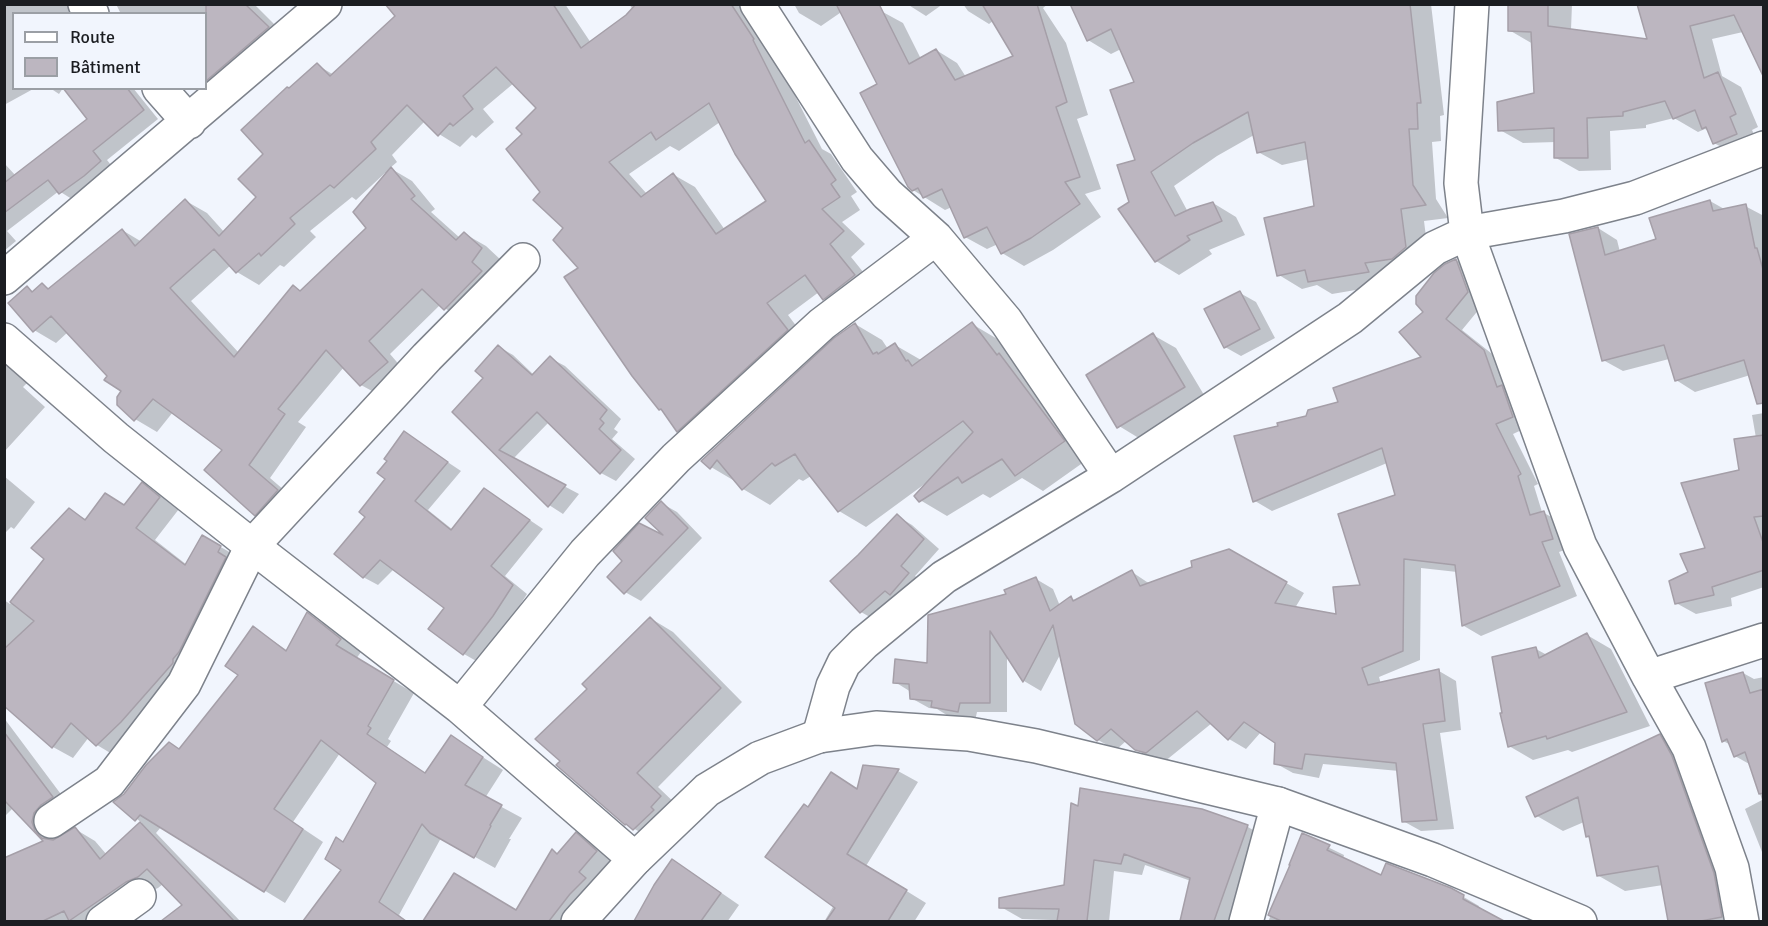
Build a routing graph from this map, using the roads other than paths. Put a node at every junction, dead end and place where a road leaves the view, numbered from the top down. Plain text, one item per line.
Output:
1 (325, 4) edge
2 (757, 4) edge
3 (1472, 4) edge
4 (161, 90) edge
5 (189, 122) junction
6 (1764, 148) edge
7 (1467, 233) junction
8 (936, 238) junction
9 (523, 260) dead end
10 (4, 278) edge
11 (4, 340) edge
12 (1111, 477) junction
13 (252, 546) junction
14 (1764, 640) edge
15 (1648, 677) junction
16 (460, 707) junction
17 (819, 736) junction
18 (1278, 804) junction
19 (51, 821) dead end
20 (635, 859) junction
21 (139, 896) dead end
22 (103, 921) edge
23 (578, 921) edge
24 (1246, 921) edge
25 (1580, 921) edge
26 (1742, 921) edge

1 - 5 street
2 - 8 street
3 - 7 street
4 - 5 street
5 - 10 street
6 - 7 street
7 - 12 street
7 - 15 street
8 - 12 street
8 - 16 street
9 - 13 street
11 - 13 street
12 - 17 street
13 - 16 street
13 - 19 street
14 - 15 street
15 - 26 street
16 - 20 street
17 - 18 street
17 - 20 street
18 - 24 street
18 - 25 street
20 - 23 street
21 - 22 street

